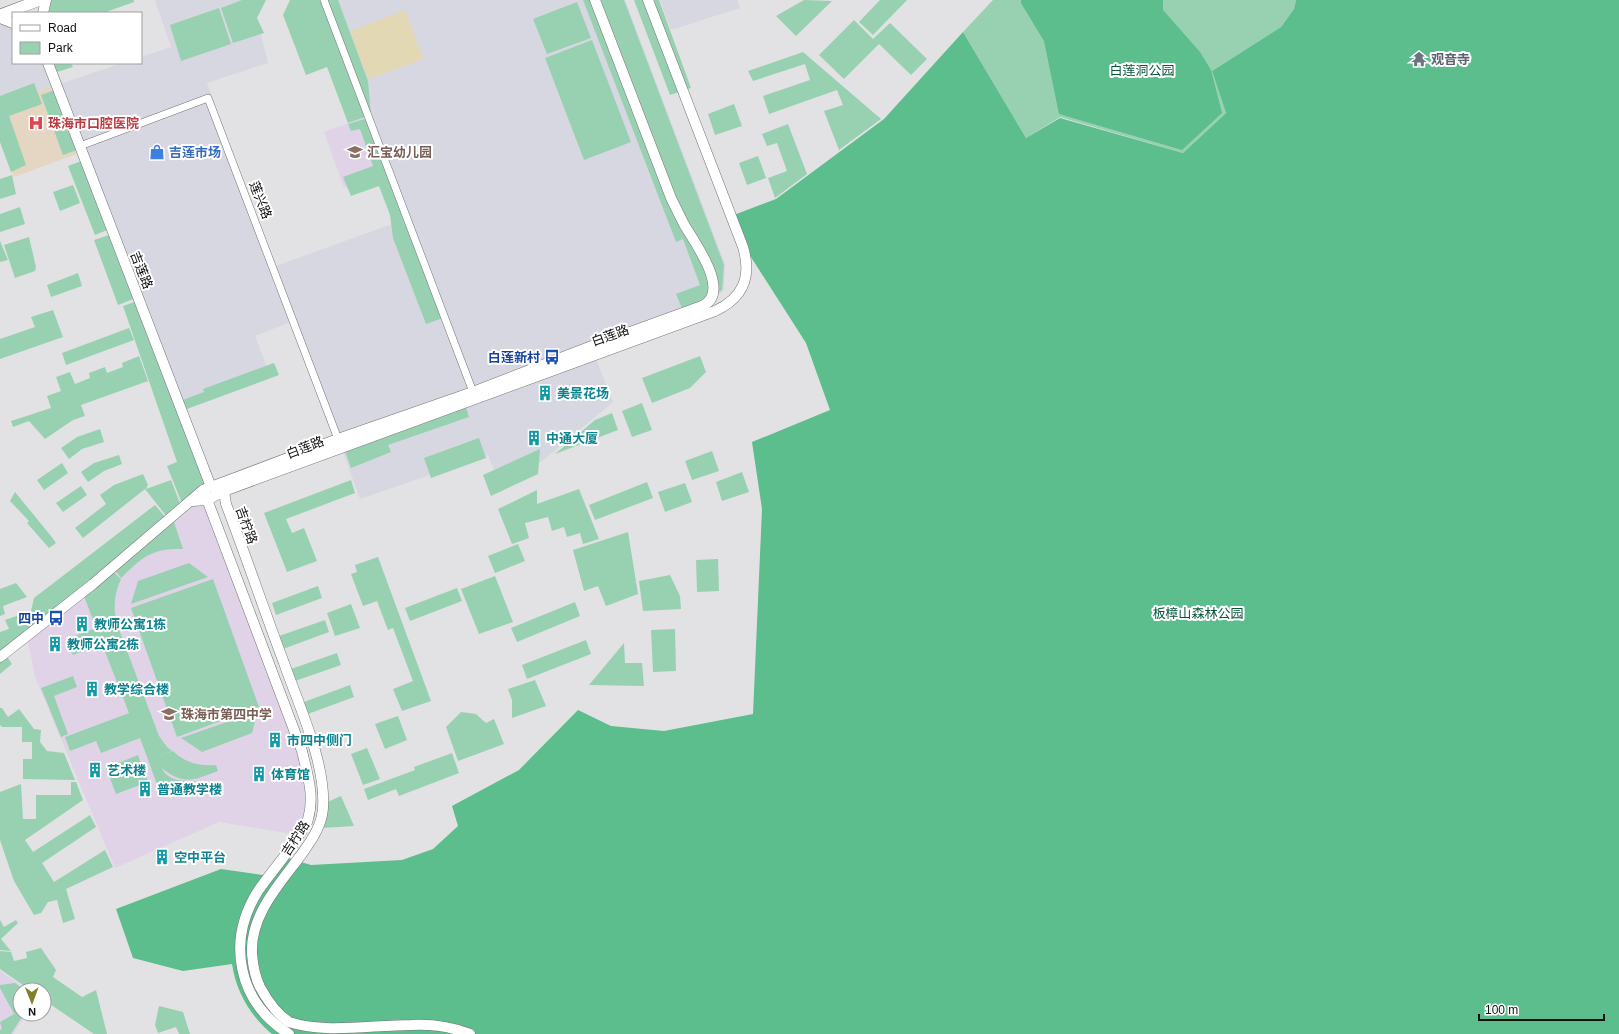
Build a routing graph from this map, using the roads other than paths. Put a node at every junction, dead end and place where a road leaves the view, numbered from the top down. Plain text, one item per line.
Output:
1 (40, 0) edge
2 (46, 0) edge
3 (324, 0) edge
4 (595, 0) edge
5 (648, 0) edge
6 (43, 12) edge
7 (0, 15) edge
8 (0, 18) edge
9 (12, 23) edge
10 (48, 64) edge
11 (80, 146) junction
12 (473, 392) junction
13 (338, 439) junction
14 (207, 488) junction
15 (224, 491) junction
16 (206, 500) junction
17 (192, 501) junction
18 (0, 657) edge
19 (289, 1034) edge
20 (470, 1034) edge

1 - 7 main road
2 - 6 main road
3 - 12 street
4 - 12 main road, 白莲路
5 - 15 main road, 白莲路
8 - 9 main road
10 - 11 main road, 吉莲路
11 - 13 street, 莲兴路
11 - 14 main road, 吉莲路
12 - 13 main road, 白莲路
13 - 14 main road, 白莲路
14 - 15 main road
14 - 16 main road
14 - 17 main road, 白莲路
15 - 16 main road, 白莲路
15 - 20 main road, 吉柠路
16 - 17 main road, 白莲路
16 - 19 main road, 吉柠路
17 - 18 main road, 白莲路

